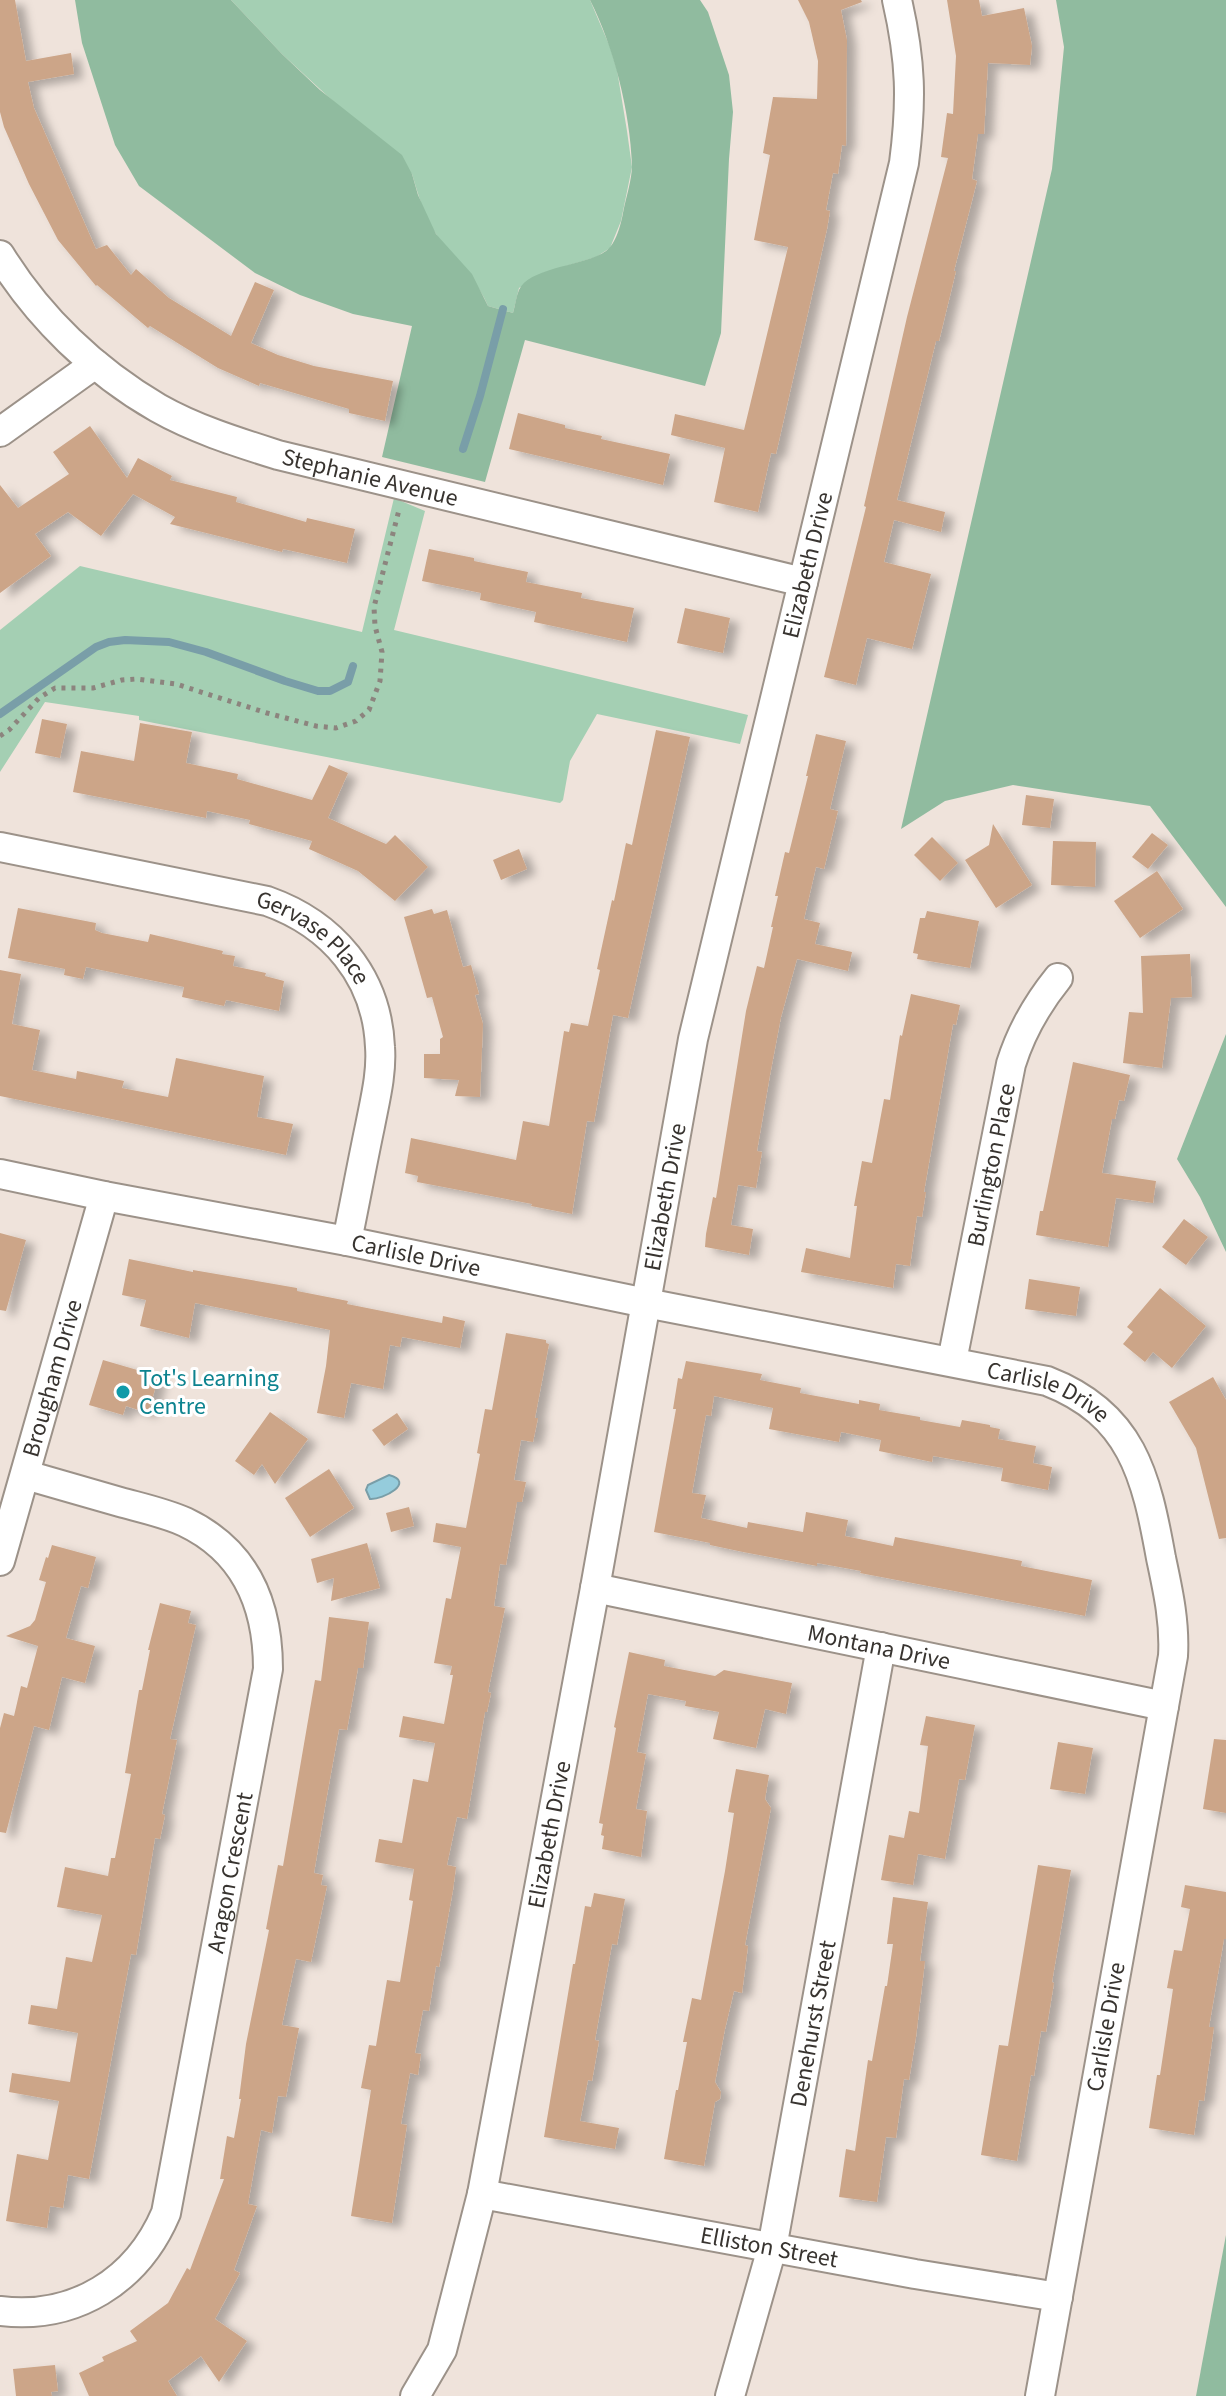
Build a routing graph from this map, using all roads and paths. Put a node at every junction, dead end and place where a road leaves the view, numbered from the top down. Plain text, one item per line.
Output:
1 (897, 0) edge
2 (0, 255) edge
3 (95, 364) junction
4 (0, 432) edge
5 (405, 484) junction
6 (803, 582) junction
7 (0, 736) edge
8 (0, 847) edge
9 (1058, 978) dead end
10 (0, 1174) edge
11 (104, 1196) junction
12 (347, 1241) junction
13 (646, 1303) junction
14 (952, 1361) junction
15 (26, 1475) junction
16 (0, 1561) edge
17 (595, 1588) junction
18 (881, 1647) junction
19 (1164, 1706) junction
20 (482, 2194) junction
21 (772, 2248) junction
22 (1058, 2297) junction
23 (0, 2311) edge
24 (415, 2396) edge
25 (730, 2396) edge
26 (1040, 2396) edge

1 - 6 street, Elizabeth Drive
2 - 3 street, Stephanie Avenue
3 - 4 street
3 - 5 street, Stephanie Avenue
5 - 6 street, Stephanie Avenue
5 - 7 path
6 - 13 street, Elizabeth Drive
8 - 12 street, Gervase Place
9 - 14 street, Burlington Place
10 - 11 street, Carlisle Drive
11 - 12 street, Carlisle Drive
11 - 15 street, Brougham Drive
12 - 13 street, Carlisle Drive
13 - 14 street, Carlisle Drive
13 - 17 street, Elizabeth Drive
14 - 19 street, Carlisle Drive
15 - 16 street, Brougham Drive
15 - 23 street, Aragon Crescent
17 - 18 street, Montana Drive
17 - 20 street, Elizabeth Drive
18 - 19 street, Montana Drive
18 - 21 street, Denehurst Street
19 - 22 street, Carlisle Drive
20 - 21 street, Elliston Street
20 - 24 street, Elizabeth Drive
21 - 22 street, Elliston Street
21 - 25 street, Denehurst Street
22 - 26 street, Carlisle Drive

